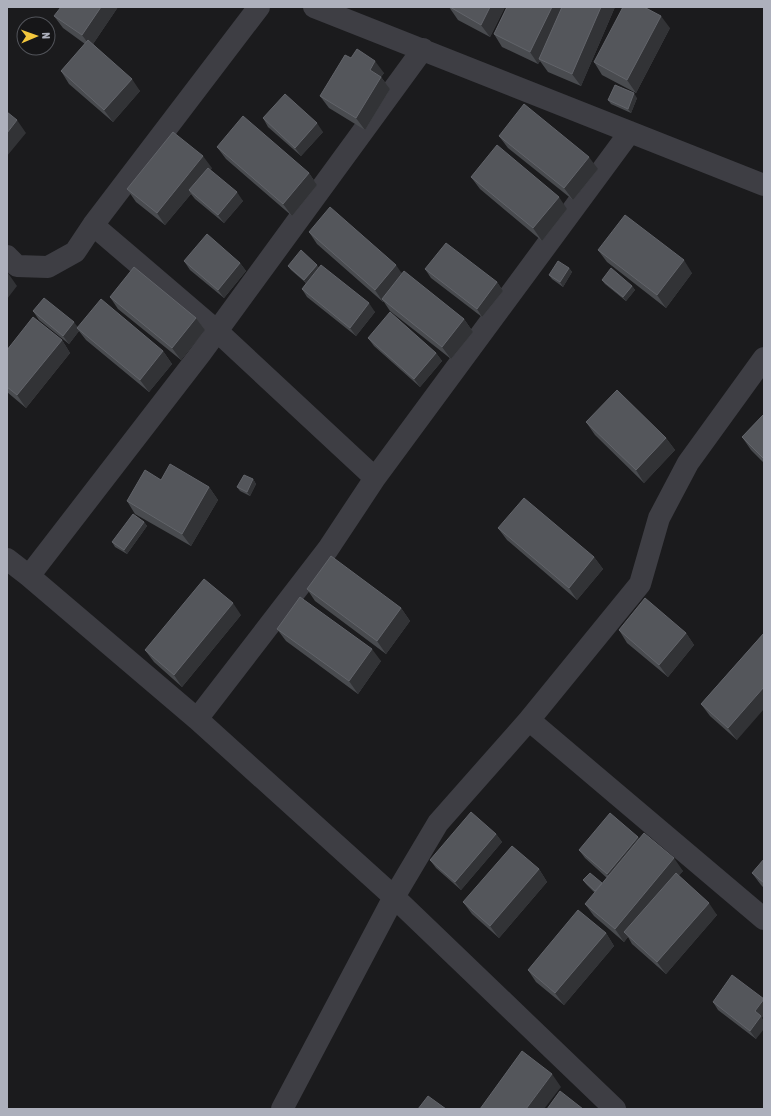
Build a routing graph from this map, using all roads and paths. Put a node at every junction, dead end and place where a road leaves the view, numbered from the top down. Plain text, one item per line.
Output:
1 (259, 7) edge
2 (314, 7) edge
3 (422, 49) junction
4 (630, 132) junction
5 (764, 185) edge
6 (93, 225) junction
7 (7, 256) edge
8 (217, 331) junction
9 (764, 358) edge
10 (375, 478) junction
11 (7, 558) edge
12 (29, 576) junction
13 (197, 719) junction
14 (529, 720) junction
15 (394, 897) junction
16 (764, 919) edge
17 (282, 1109) edge
18 (615, 1109) edge

1 - 6 street
2 - 3 street
3 - 4 street
3 - 8 street
4 - 5 street
4 - 10 street
6 - 7 street
6 - 8 street
8 - 10 street
8 - 12 street
9 - 14 street
10 - 13 street
11 - 12 street
12 - 13 street
13 - 15 street
14 - 15 street
14 - 16 street
15 - 17 street
15 - 18 street

